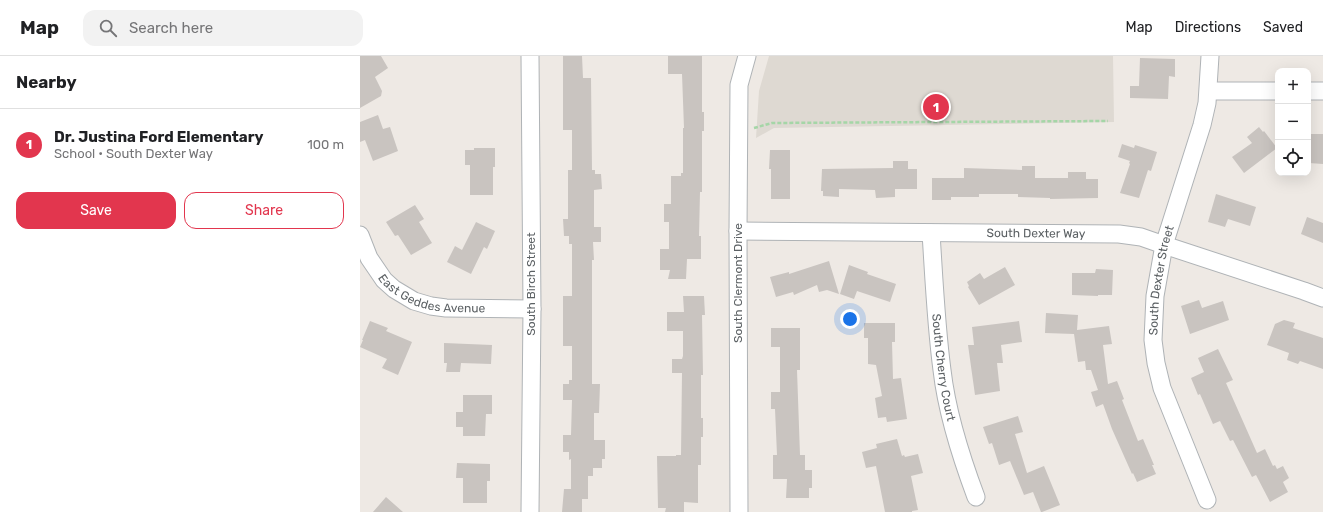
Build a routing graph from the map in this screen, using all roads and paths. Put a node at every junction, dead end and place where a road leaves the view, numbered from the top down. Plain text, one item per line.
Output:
1 (530, 56) edge
2 (747, 56) edge
3 (1210, 56) edge
4 (1209, 91) junction
5 (1275, 91) edge
6 (1311, 91) edge
7 (1323, 91) edge
8 (1108, 121) dead end
9 (750, 130) dead end
10 (738, 231) junction
11 (931, 233) junction
12 (360, 235) edge
13 (1164, 244) junction
14 (1323, 298) edge
15 (532, 309) junction
16 (976, 497) dead end
17 (1207, 500) dead end
18 (530, 512) edge
19 (739, 512) edge

1 - 15 street, South Birch Street
2 - 10 street, South Clermont Drive
3 - 4 street, South Dexter Street
4 - 5 street
4 - 13 street, South Dexter Street
6 - 7 street
8 - 9 path
10 - 11 street, South Dexter Way
10 - 19 street, South Clermont Drive
11 - 13 street, South Dexter Way
11 - 16 street, South Cherry Court
12 - 15 street, East Geddes Avenue
13 - 14 street, South Dexter Way
13 - 17 street, South Dexter Street
15 - 18 street, South Birch Street

